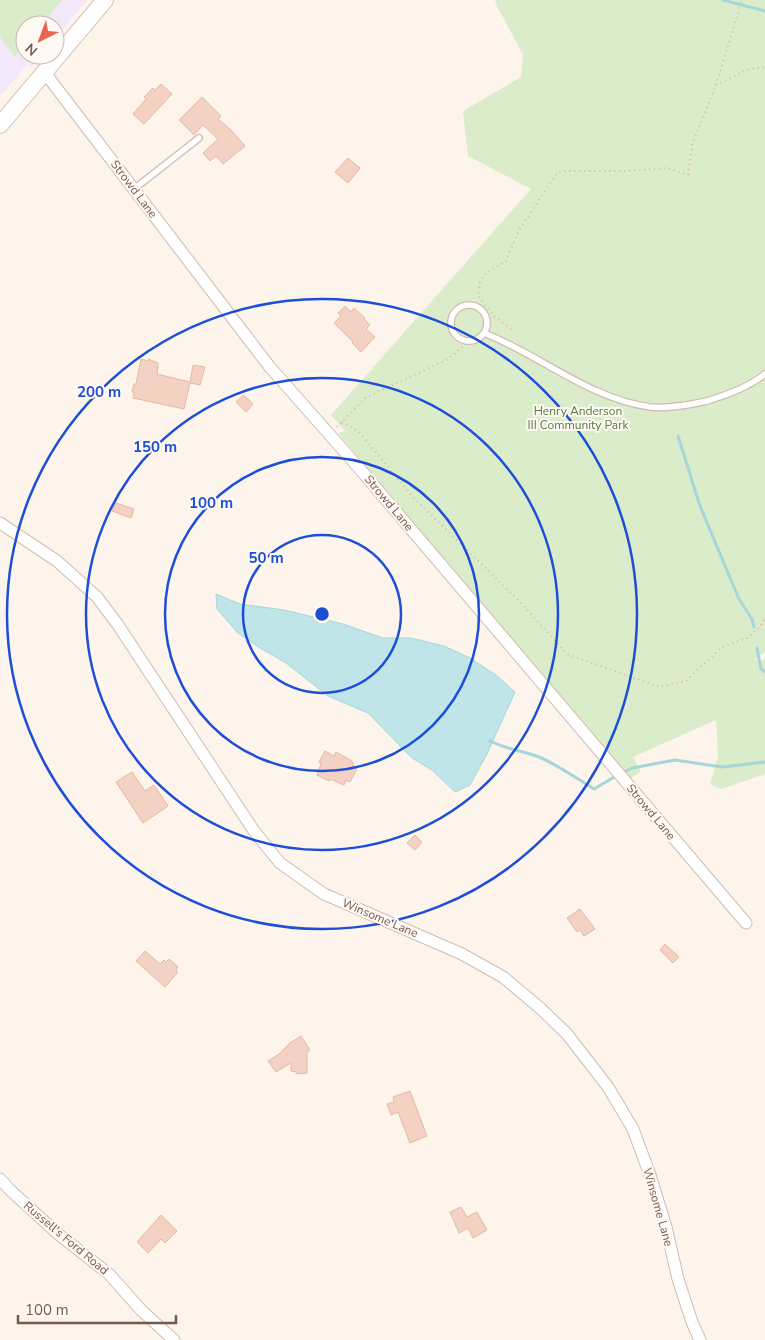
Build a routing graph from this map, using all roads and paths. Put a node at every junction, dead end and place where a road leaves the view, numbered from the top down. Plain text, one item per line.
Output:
1 (105, 0) edge
2 (740, 0) edge
3 (765, 67) edge
4 (45, 72) junction
5 (716, 85) junction
6 (0, 125) edge
7 (199, 138) dead end
8 (134, 189) junction
9 (511, 329) dead end
10 (484, 333) junction
11 (470, 341) junction
12 (765, 374) edge
13 (342, 422) junction
14 (328, 433) junction
15 (0, 523) edge
16 (765, 618) edge
17 (746, 923) dead end
18 (0, 1179) edge
19 (174, 1340) edge
20 (700, 1340) edge

1 - 4 street
2 - 5 path
3 - 5 path
4 - 6 street
4 - 8 street, Strowd Lane
5 - 9 path
7 - 8 lane
8 - 14 street, Strowd Lane
10 - 11 lane
10 - 11 lane
10 - 12 lane
11 - 13 path
13 - 14 path
13 - 16 path
14 - 17 street, Strowd Lane
15 - 20 street, Winsome Lane
18 - 19 street, Russell's Ford Road

